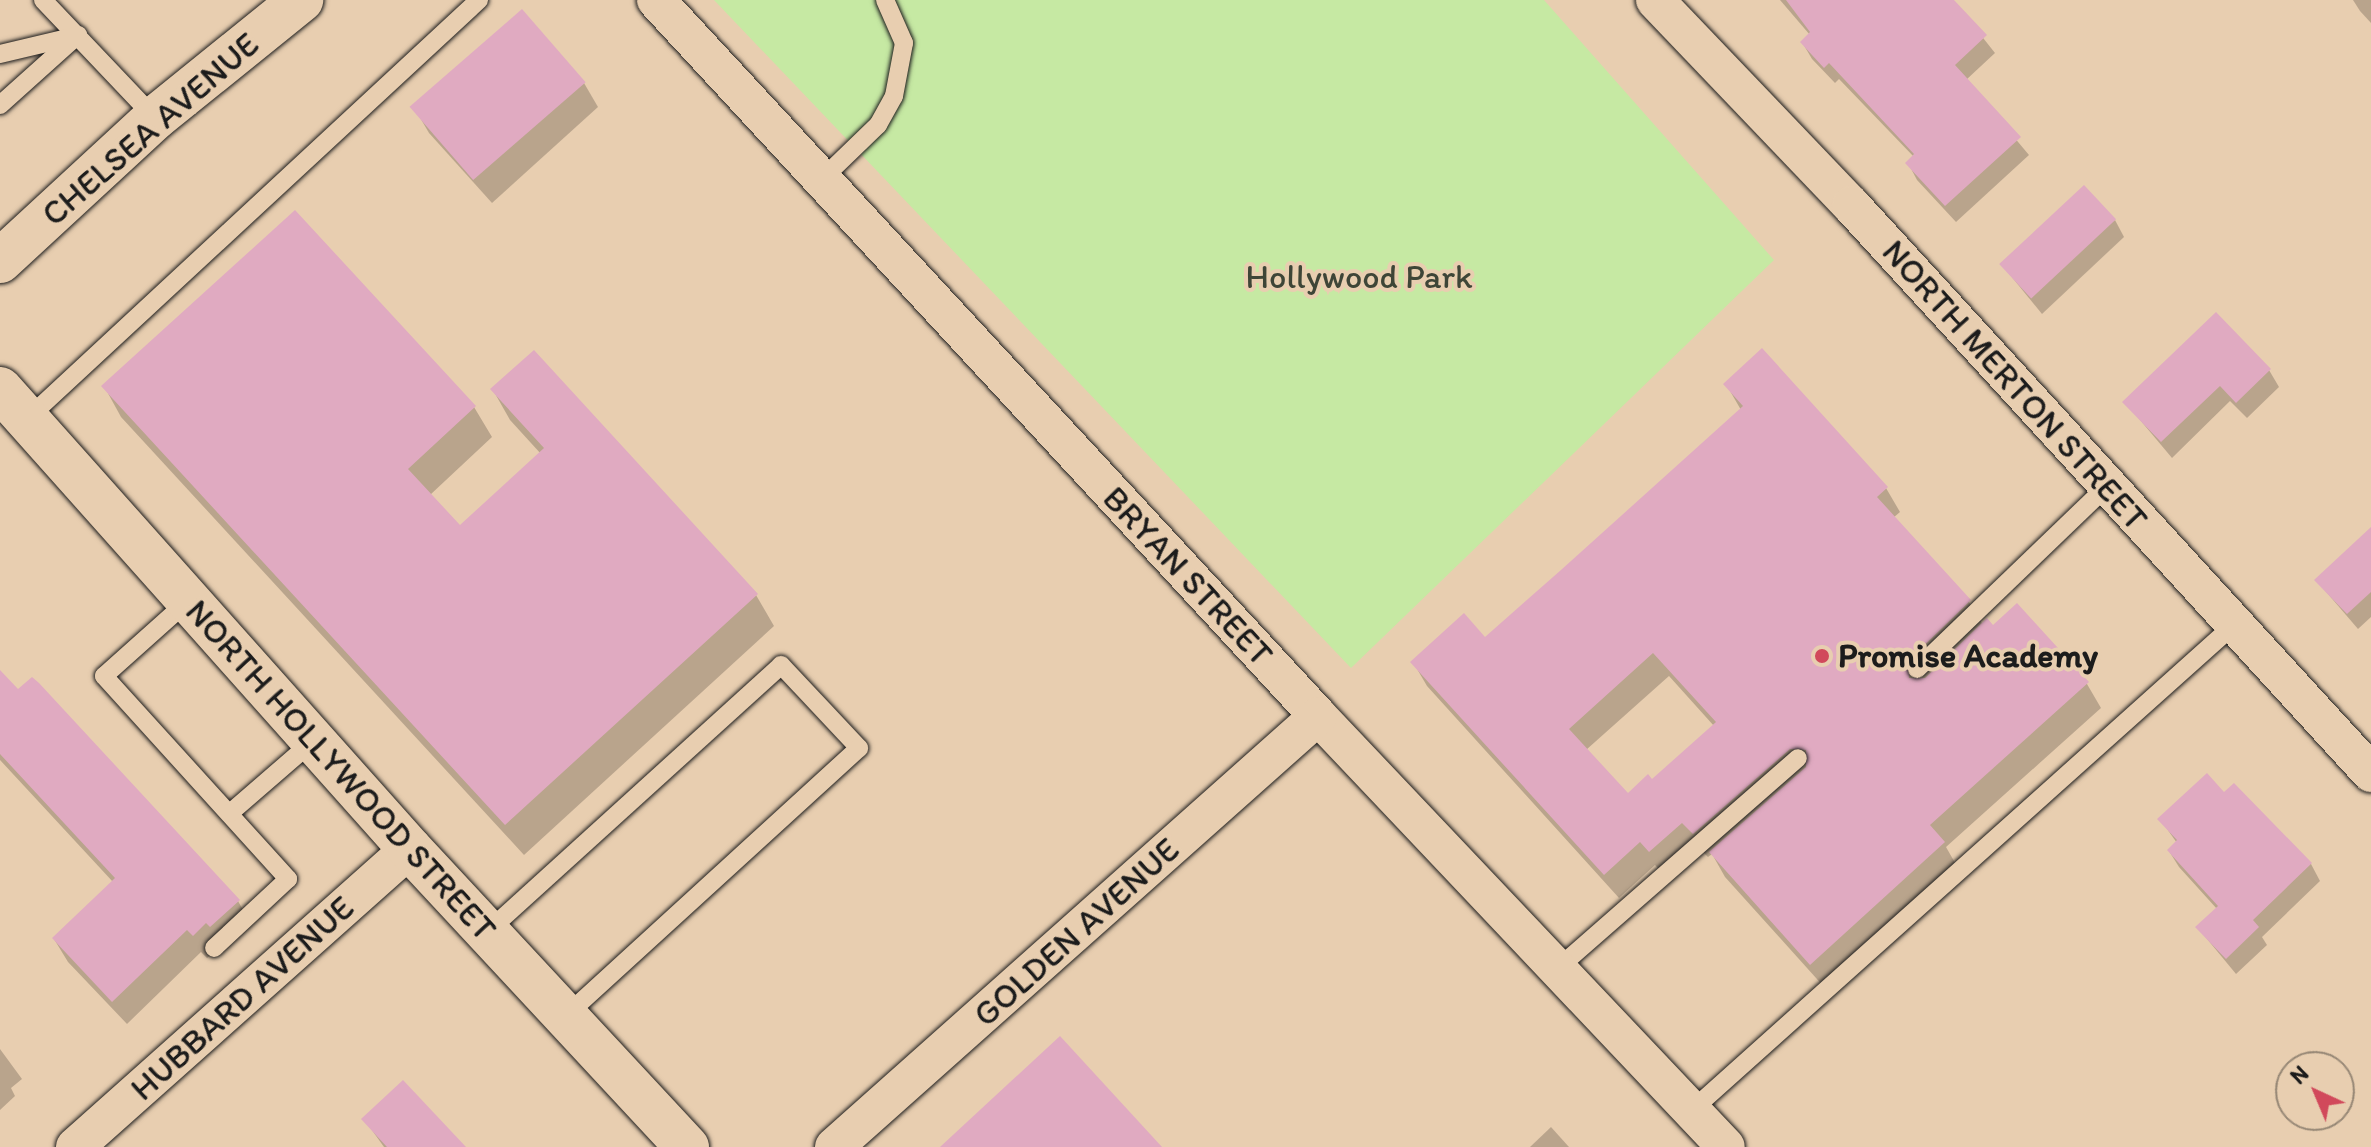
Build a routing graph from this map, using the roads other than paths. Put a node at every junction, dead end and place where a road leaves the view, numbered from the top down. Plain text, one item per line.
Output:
1 (43, 0) edge
2 (301, 0) edge
3 (479, 0) edge
4 (656, 0) edge
5 (885, 0) edge
6 (1655, 0) edge
7 (78, 35) junction
8 (0, 54) edge
9 (0, 105) edge
10 (155, 118) junction
11 (822, 179) junction
12 (0, 261) edge
13 (14, 404) edge
14 (2107, 486) junction
15 (189, 600) junction
16 (2235, 624) junction
17 (1917, 669) dead end
18 (1318, 716) junction
19 (313, 741) junction
20 (1798, 758) dead end
21 (2371, 773) edge
22 (230, 813) junction
23 (410, 849) junction
24 (487, 932) junction
25 (214, 948) dead end
26 (1557, 969) junction
27 (565, 1016) junction
28 (1691, 1111) junction
29 (75, 1147) edge
30 (687, 1147) edge
31 (834, 1147) edge
32 (1726, 1147) edge

1 - 7 lane
2 - 10 main road, CHELSEA AVENUE
3 - 13 lane
4 - 11 street, BRYAN STREET
5 - 11 lane
6 - 14 street, NORTH MERTON STREET
7 - 8 lane
7 - 9 lane
7 - 10 lane
10 - 12 main road, CHELSEA AVENUE
11 - 18 street, BRYAN STREET
13 - 15 main road, NORTH HOLLYWOOD STREET
14 - 16 street, NORTH MERTON STREET
14 - 17 lane
15 - 19 main road, NORTH HOLLYWOOD STREET
15 - 22 lane
16 - 21 street, NORTH MERTON STREET
16 - 28 lane
18 - 26 street, BRYAN STREET
18 - 31 street, GOLDEN AVENUE
19 - 22 lane
19 - 23 main road, NORTH HOLLYWOOD STREET
20 - 26 lane
22 - 25 lane
23 - 24 main road, NORTH HOLLYWOOD STREET
23 - 29 street, HUBBARD AVENUE
24 - 27 main road, NORTH HOLLYWOOD STREET
24 - 27 lane
26 - 28 street, BRYAN STREET
27 - 30 main road, NORTH HOLLYWOOD STREET
28 - 32 street, BRYAN STREET

